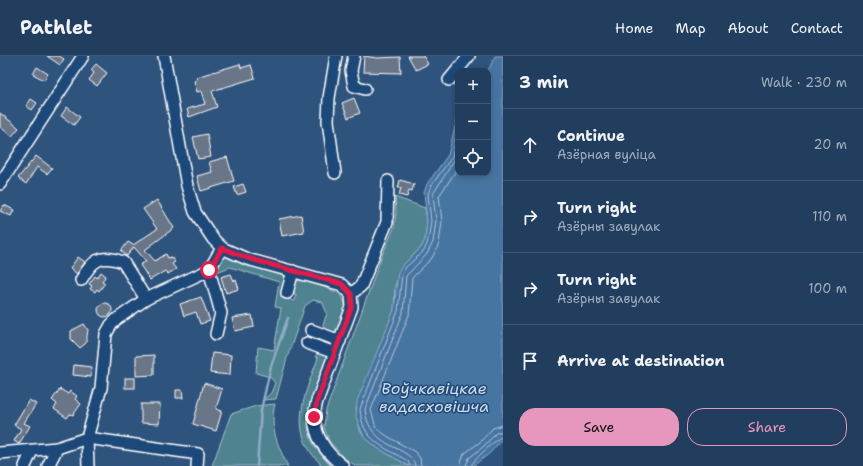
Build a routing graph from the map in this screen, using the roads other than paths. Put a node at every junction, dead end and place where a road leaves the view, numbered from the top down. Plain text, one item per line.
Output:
1 (83, 56) edge
2 (164, 56) edge
3 (336, 56) edge
4 (354, 56) edge
5 (470, 56) edge
6 (449, 80) dead end
7 (365, 89) dead end
8 (335, 173) dead end
9 (388, 181) dead end
10 (0, 184) edge
11 (222, 248) junction
12 (209, 270) junction
13 (293, 271) junction
14 (80, 280) dead end
15 (287, 293) dead end
16 (351, 294) junction
17 (146, 299) junction
18 (311, 330) dead end
19 (216, 334) dead end
20 (340, 340) junction
21 (306, 343) dead end
22 (335, 353) junction
23 (87, 438) junction
24 (56, 448) junction
25 (32, 451) junction
26 (0, 453) edge
27 (26, 466) edge
28 (48, 466) edge
29 (88, 466) edge
30 (197, 466) edge
31 (343, 466) edge

1 - 10 street
2 - 11 street
3 - 8 street
4 - 7 street
5 - 6 street
9 - 16 street
11 - 12 street
11 - 13 street
12 - 17 street
12 - 19 street
13 - 15 street
13 - 16 street
14 - 17 street
16 - 20 street
17 - 23 street
18 - 20 street
20 - 22 street
21 - 22 street
22 - 31 street
23 - 24 street
23 - 29 street
23 - 30 street
24 - 25 street
24 - 28 street
25 - 26 street
25 - 27 street

